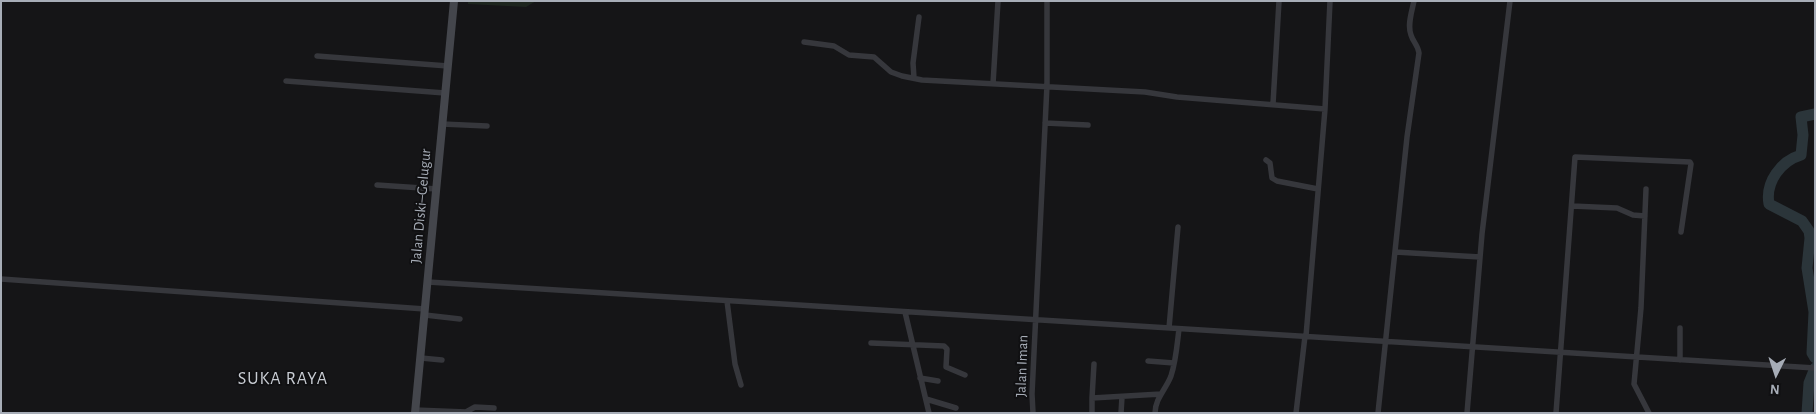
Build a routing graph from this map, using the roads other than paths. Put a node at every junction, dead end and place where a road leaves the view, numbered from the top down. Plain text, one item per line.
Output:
1 (454, 1) edge
2 (998, 1) edge
3 (1047, 1) edge
4 (1279, 1) edge
5 (1330, 1) edge
6 (1414, 1) edge
7 (1510, 1) edge
8 (919, 17) dead end
9 (804, 42) dead end
10 (317, 56) dead end
11 (448, 66) junction
12 (914, 78) junction
13 (286, 81) dead end
14 (993, 84) junction
15 (1047, 85) junction
16 (445, 93) junction
17 (1273, 104) junction
18 (1325, 109) junction
19 (1045, 123) junction
20 (442, 124) junction
21 (1088, 125) dead end
22 (487, 126) dead end
23 (1266, 160) dead end
24 (376, 185) dead end
25 (437, 189) junction
26 (1318, 189) junction
27 (1646, 189) dead end
28 (1572, 206) junction
29 (1645, 216) junction
30 (1178, 227) dead end
31 (1681, 232) dead end
32 (1396, 252) junction
33 (1480, 257) junction
34 (1, 279) edge
35 (428, 282) junction
36 (727, 301) junction
37 (425, 312) junction
38 (905, 312) junction
39 (460, 319) dead end
40 (1036, 321) junction
41 (1169, 328) junction
42 (1680, 328) dead end
43 (1179, 329) junction
44 (1305, 336) junction
45 (1386, 341) junction
46 (871, 343) dead end
47 (912, 345) junction
48 (1473, 346) junction
49 (1561, 352) junction
50 (1636, 357) junction
51 (421, 358) junction
52 (442, 360) dead end
53 (1680, 360) junction
54 (1148, 361) dead end
55 (1174, 363) junction
56 (1094, 364) dead end
57 (1815, 368) edge
58 (965, 375) dead end
59 (920, 378) junction
60 (938, 381) dead end
61 (742, 385) dead end
62 (1161, 394) junction
63 (1122, 397) junction
64 (1092, 398) junction
65 (926, 399) junction
66 (494, 408) dead end
67 (956, 408) dead end
68 (415, 411) edge
69 (929, 413) edge
70 (1033, 413) edge
71 (1092, 413) edge
72 (1121, 413) edge
73 (1155, 413) edge
74 (1296, 413) edge
75 (1378, 413) edge
76 (1467, 413) edge
77 (1556, 413) edge
78 (1649, 413) edge

1 - 11 main road, Jalan Diski–Gelugur
2 - 14 street
3 - 15 street, Jalan Iman
4 - 17 street
5 - 18 street
6 - 32 street
7 - 33 street
8 - 12 street
9 - 12 street
10 - 11 street
11 - 16 main road, Jalan Diski–Gelugur
12 - 14 street
13 - 16 street
14 - 15 street
15 - 17 street
15 - 19 street, Jalan Iman
16 - 20 main road, Jalan Diski–Gelugur
17 - 18 street
18 - 26 street
19 - 21 street
19 - 40 street, Jalan Iman
20 - 22 street
20 - 25 main road, Jalan Diski–Gelugur
23 - 26 street
24 - 25 street
25 - 35 main road, Jalan Diski–Gelugur
26 - 44 street
27 - 29 street
28 - 29 street
28 - 31 street
28 - 49 street
29 - 50 street
30 - 41 street
32 - 33 street
32 - 45 street
33 - 48 street
34 - 37 street
35 - 36 street
35 - 37 main road, Jalan Diski–Gelugur
36 - 38 street
36 - 61 street
37 - 39 street
37 - 51 main road, Jalan Diski–Gelugur
38 - 40 street
38 - 47 street
40 - 41 street
40 - 70 street, Jalan Iman
41 - 43 street
42 - 53 street
43 - 44 street
43 - 55 street
44 - 45 street
44 - 74 street
45 - 48 street
45 - 75 street
46 - 47 street
47 - 58 street
47 - 59 street
48 - 49 street
48 - 76 street
49 - 50 street
49 - 77 street
50 - 53 street
50 - 78 street
51 - 52 street
51 - 68 main road, Jalan Diski–Gelugur
53 - 57 street
54 - 55 street
55 - 62 street
56 - 64 street
59 - 60 street
59 - 65 street
62 - 63 street
62 - 73 street
63 - 64 street
63 - 72 street
64 - 71 street
65 - 67 street
65 - 69 street
66 - 68 street

